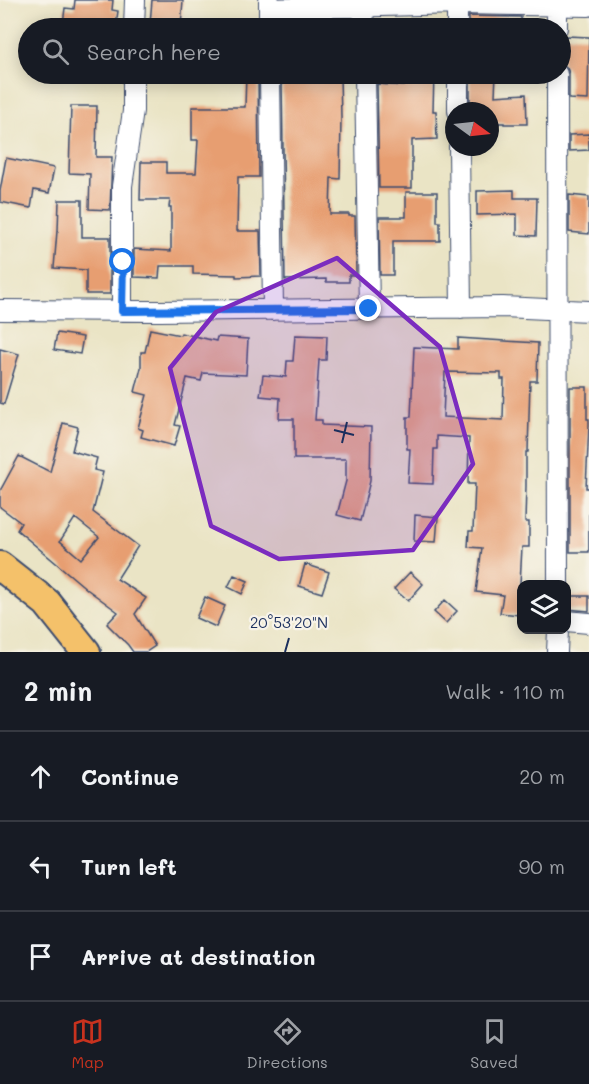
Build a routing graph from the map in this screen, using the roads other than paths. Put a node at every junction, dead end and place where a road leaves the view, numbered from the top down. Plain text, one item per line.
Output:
1 (135, 0) edge
2 (457, 2) edge
3 (363, 3) edge
4 (557, 3) edge
5 (589, 6) edge
6 (269, 13) edge
7 (134, 18) edge
8 (364, 18) edge
9 (457, 18) edge
10 (134, 84) edge
11 (270, 84) edge
12 (365, 84) edge
13 (458, 84) edge
14 (557, 84) edge
15 (458, 102) edge
16 (459, 156) edge
17 (461, 308) junction
18 (369, 309) junction
19 (556, 309) junction
20 (0, 310) edge
21 (273, 310) junction
22 (122, 311) junction
23 (589, 311) edge
24 (0, 566) edge
25 (558, 580) edge
26 (571, 621) edge
27 (589, 622) edge
28 (558, 634) edge
29 (86, 652) edge
30 (557, 652) edge

1 - 7 street
2 - 3 street
2 - 4 street
2 - 9 street
3 - 6 street
3 - 8 street
4 - 5 street
10 - 22 street
11 - 21 street
12 - 18 street
13 - 15 street
14 - 19 street
16 - 17 street
17 - 18 street
17 - 19 street
18 - 21 street
19 - 23 street
19 - 25 street
20 - 22 street
21 - 22 street
24 - 29 highway
26 - 27 street
28 - 30 street

